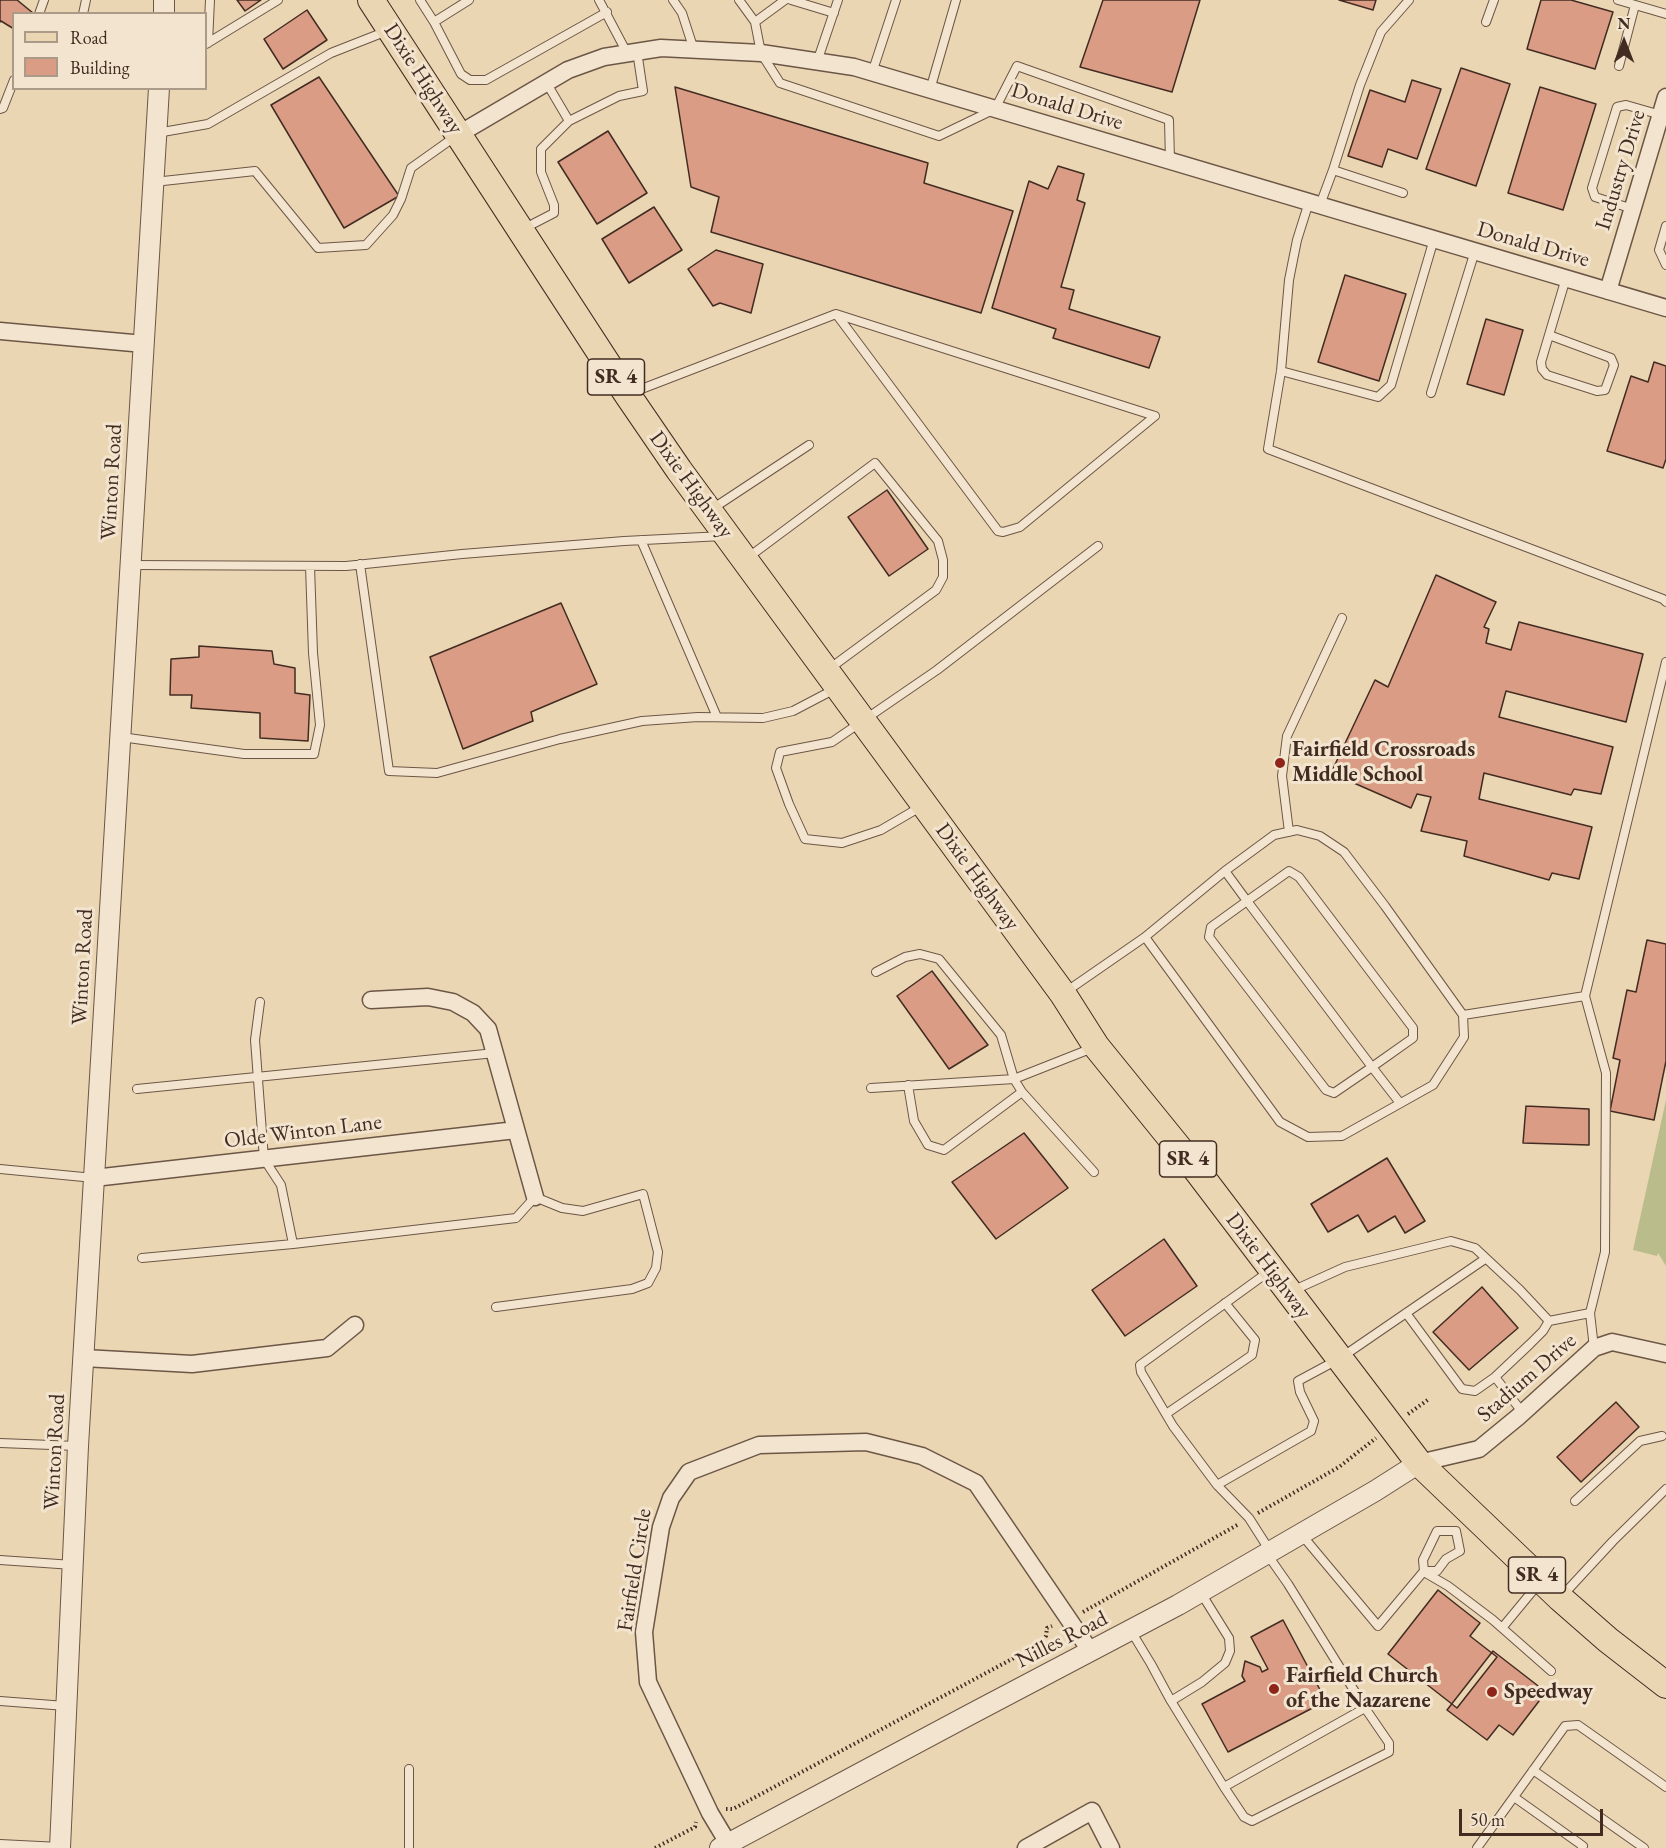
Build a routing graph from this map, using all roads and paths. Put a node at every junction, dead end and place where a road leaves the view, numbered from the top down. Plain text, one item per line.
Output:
1 (210, 0) edge
2 (278, 0) edge
3 (371, 0) edge
4 (420, 0) edge
5 (469, 0) edge
6 (599, 0) edge
7 (673, 0) edge
8 (739, 0) edge
9 (785, 0) edge
10 (791, 0) edge
11 (838, 0) edge
12 (896, 0) edge
13 (956, 0) edge
14 (1409, 0) edge
15 (1494, 0) edge
16 (1618, 0) edge
17 (1635, 5) junction
18 (607, 12) junction
19 (834, 13) junction
20 (1666, 14) edge
21 (434, 22) junction
22 (755, 22) junction
23 (1486, 22) dead end
24 (391, 30) junction
25 (207, 43) edge
26 (694, 50) junction
27 (632, 52) junction
28 (761, 53) junction
29 (817, 62) junction
30 (1619, 66) dead end
31 (872, 73) junction
32 (546, 82) junction
33 (12, 85) edge
34 (159, 90) edge
35 (930, 90) junction
36 (1666, 97) edge
37 (0, 109) edge
38 (995, 109) junction
39 (1661, 115) junction
40 (569, 121) junction
41 (157, 133) junction
42 (459, 134) junction
43 (1170, 161) junction
44 (1333, 170) junction
45 (154, 182) junction
46 (1403, 193) dead end
47 (1314, 203) junction
48 (1633, 209) junction
49 (1666, 226) edge
50 (521, 231) junction
51 (1434, 239) junction
52 (1474, 251) junction
53 (1666, 265) edge
54 (1566, 278) junction
55 (1608, 291) junction
56 (1666, 308) edge
57 (836, 314) junction
58 (0, 331) edge
59 (1549, 335) junction
60 (144, 344) junction
61 (1281, 371) junction
62 (1431, 393) dead end
63 (627, 394) junction
64 (809, 446) dead end
65 (709, 511) junction
66 (727, 535) junction
67 (641, 540) junction
68 (1098, 546) dead end
69 (745, 560) junction
70 (360, 564) junction
71 (131, 565) junction
72 (310, 566) junction
73 (1666, 602) edge
74 (1342, 618) dead end
75 (1666, 662) edge
76 (832, 679) junction
77 (717, 717) junction
78 (863, 722) junction
79 (121, 737) junction
80 (924, 805) junction
81 (1289, 832) junction
82 (1226, 871) junction
83 (1247, 901) junction
84 (1144, 937) junction
85 (876, 972) dead end
86 (1063, 994) junction
87 (1585, 996) junction
88 (371, 1000) dead end
89 (261, 1002) dead end
90 (1463, 1015) junction
91 (1096, 1046) junction
92 (495, 1053) junction
93 (1372, 1066) junction
94 (257, 1077) junction
95 (1014, 1079) junction
96 (908, 1085) junction
97 (871, 1088) dead end
98 (137, 1089) dead end
99 (1022, 1092) junction
100 (1400, 1103) junction
101 (516, 1130) junction
102 (264, 1159) junction
103 (0, 1169) edge
104 (1094, 1172) dead end
105 (94, 1178) junction
106 (535, 1197) junction
107 (292, 1244) junction
108 (142, 1258) dead end
109 (1485, 1259) junction
110 (1272, 1270) junction
111 (1288, 1292) junction
112 (1225, 1304) junction
113 (496, 1307) dead end
114 (1406, 1313) junction
115 (1590, 1313) junction
116 (1549, 1321) junction
117 (355, 1325) dead end
118 (1594, 1348) junction
119 (1666, 1354) edge
120 (84, 1358) junction
121 (1340, 1359) junction
122 (1495, 1377) junction
123 (1523, 1413) junction
124 (1166, 1414) junction
125 (1662, 1436) dead end
126 (0, 1443) edge
127 (78, 1446) junction
128 (1349, 1459) dead end
129 (1419, 1463) junction
130 (1217, 1485) junction
131 (1666, 1489) edge
132 (1575, 1501) dead end
133 (1249, 1518) junction
134 (1465, 1523) junction
135 (1301, 1534) junction
136 (1269, 1553) junction
137 (0, 1560) edge
138 (73, 1565) junction
139 (1424, 1571) junction
140 (1542, 1580) junction
141 (1201, 1593) junction
142 (1560, 1598) junction
143 (1078, 1615) dead end
144 (1047, 1628) dead end
145 (1502, 1628) junction
146 (1130, 1631) junction
147 (1091, 1652) junction
148 (1551, 1671) dead end
149 (1665, 1683) edge
150 (0, 1701) edge
151 (1171, 1701) junction
152 (67, 1706) junction
153 (1365, 1708) junction
154 (409, 1769) dead end
155 (1533, 1770) junction
156 (1224, 1787) junction
157 (1666, 1787) edge
158 (1514, 1797) junction
159 (722, 1809) dead end
160 (697, 1818) dead end
161 (0, 1844) edge
162 (727, 1847) edge
163 (60, 1848) edge
164 (409, 1848) edge
165 (655, 1848) edge
166 (1026, 1848) edge
167 (1111, 1848) edge
168 (1477, 1848) edge
169 (1581, 1848) edge
170 (1644, 1848) edge

1 - 25 lane
2 - 25 lane
3 - 24 main road, Dixie Highway / SR 4
4 - 21 lane
5 - 21 lane
6 - 18 lane
7 - 26 lane
8 - 22 lane
9 - 22 lane
10 - 19 lane
11 - 19 lane
12 - 31 lane
13 - 35 lane
14 - 44 lane
15 - 23 lane
16 - 17 lane
17 - 20 lane
17 - 30 lane
18 - 21 lane
18 - 27 lane
19 - 29 lane
22 - 28 lane
24 - 41 lane
24 - 42 main road, Dixie Highway / SR 4
26 - 27 street, Donald Drive
26 - 28 street, Donald Drive
27 - 32 street, Donald Drive
27 - 40 lane
28 - 29 street, Donald Drive
28 - 38 lane
29 - 31 street, Donald Drive
31 - 35 street, Donald Drive
32 - 40 lane
32 - 42 street, Donald Drive
33 - 37 lane
34 - 41 street, Winton Road
35 - 38 street, Donald Drive
36 - 39 street, Industry Drive
38 - 43 street, Donald Drive
38 - 43 lane
39 - 48 street, Industry Drive
39 - 48 lane
40 - 50 lane
41 - 45 street, Winton Road
42 - 45 lane
42 - 50 main road, Dixie Highway / SR 4
43 - 47 street, Donald Drive
44 - 46 lane
44 - 47 lane
45 - 60 street, Winton Road
47 - 51 street, Donald Drive
47 - 61 lane
48 - 55 street, Industry Drive
49 - 53 lane
50 - 63 main road, Dixie Highway / SR 4
51 - 52 street, Donald Drive
51 - 61 lane
52 - 54 street, Donald Drive
52 - 62 lane
54 - 55 street, Donald Drive
54 - 59 lane
55 - 56 street, Donald Drive
57 - 57 lane
57 - 63 lane
58 - 60 street
59 - 59 lane
60 - 71 street, Winton Road
61 - 73 lane
63 - 65 main road, Dixie Highway / SR 4
64 - 65 lane
65 - 66 main road, Dixie Highway / SR 4
66 - 67 lane
66 - 69 main road, Dixie Highway / SR 4
67 - 70 lane
67 - 77 lane
68 - 78 lane
69 - 76 main road, Dixie Highway / SR 4
69 - 76 lane
70 - 72 lane
70 - 77 lane
71 - 72 lane
71 - 79 street, Winton Road
72 - 79 lane
74 - 81 lane
75 - 87 lane
76 - 77 lane
76 - 78 main road, Dixie Highway / SR 4
78 - 80 main road, Dixie Highway / SR 4
78 - 80 lane
79 - 105 street, Winton Road
80 - 86 main road, Dixie Highway / SR 4
81 - 82 lane
81 - 90 lane
82 - 83 lane
82 - 84 lane
83 - 93 lane
83 - 93 lane
83 - 93 lane
84 - 86 lane
84 - 100 lane
85 - 95 lane
86 - 91 main road, Dixie Highway / SR 4
87 - 90 lane
87 - 115 lane
88 - 92 street
89 - 94 lane
90 - 100 lane
91 - 95 lane
91 - 110 main road, Dixie Highway / SR 4
92 - 94 lane
92 - 101 street
93 - 100 lane
94 - 98 lane
94 - 102 lane
95 - 96 lane
95 - 99 lane
96 - 97 lane
96 - 99 lane
99 - 104 lane
101 - 102 street, Olde Winton Lane
101 - 106 street
102 - 105 street, Olde Winton Lane
102 - 107 lane
103 - 105 lane
105 - 120 street, Winton Road
106 - 107 lane
106 - 113 lane
107 - 108 lane
109 - 111 lane
109 - 114 lane
109 - 116 lane
110 - 111 main road, Dixie Highway / SR 4
110 - 112 lane
111 - 121 main road, Dixie Highway / SR 4
112 - 124 lane
112 - 124 lane
114 - 121 lane
114 - 122 lane
115 - 116 lane
115 - 118 lane
116 - 122 lane
117 - 120 street
118 - 119 street, Stadium Drive
118 - 123 street, Stadium Drive
120 - 127 street, Winton Road
121 - 129 main road, Dixie Highway / SR 4
121 - 130 lane
122 - 123 lane
123 - 129 street, Stadium Drive
124 - 130 lane
125 - 132 lane
126 - 127 lane
127 - 138 street, Winton Road
128 - 133 path
129 - 134 main road, Dixie Highway / SR 4
129 - 135 street, Nilles Road
130 - 133 lane
131 - 142 lane
133 - 136 lane
133 - 143 path
134 - 139 lane
134 - 139 lane
134 - 140 main road, Dixie Highway / SR 4
135 - 136 street, Nilles Road
135 - 139 lane
136 - 141 street, Nilles Road
136 - 153 lane
137 - 138 lane
138 - 152 street, Winton Road
139 - 145 lane
140 - 142 main road, Dixie Highway / SR 4
140 - 145 lane
141 - 146 street, Nilles Road
141 - 151 lane
142 - 149 main road, Dixie Highway / SR 4
144 - 159 path
145 - 148 lane
146 - 147 street, Nilles Road
146 - 151 lane
147 - 162 street, Nilles Road
147 - 162 street, Fairfield Circle
150 - 152 lane
151 - 156 lane
152 - 163 street, Winton Road
153 - 156 lane
153 - 156 lane
154 - 164 lane
155 - 157 lane
155 - 158 lane
155 - 170 lane
158 - 168 lane
158 - 169 lane
160 - 165 path
161 - 163 lane
166 - 167 street

